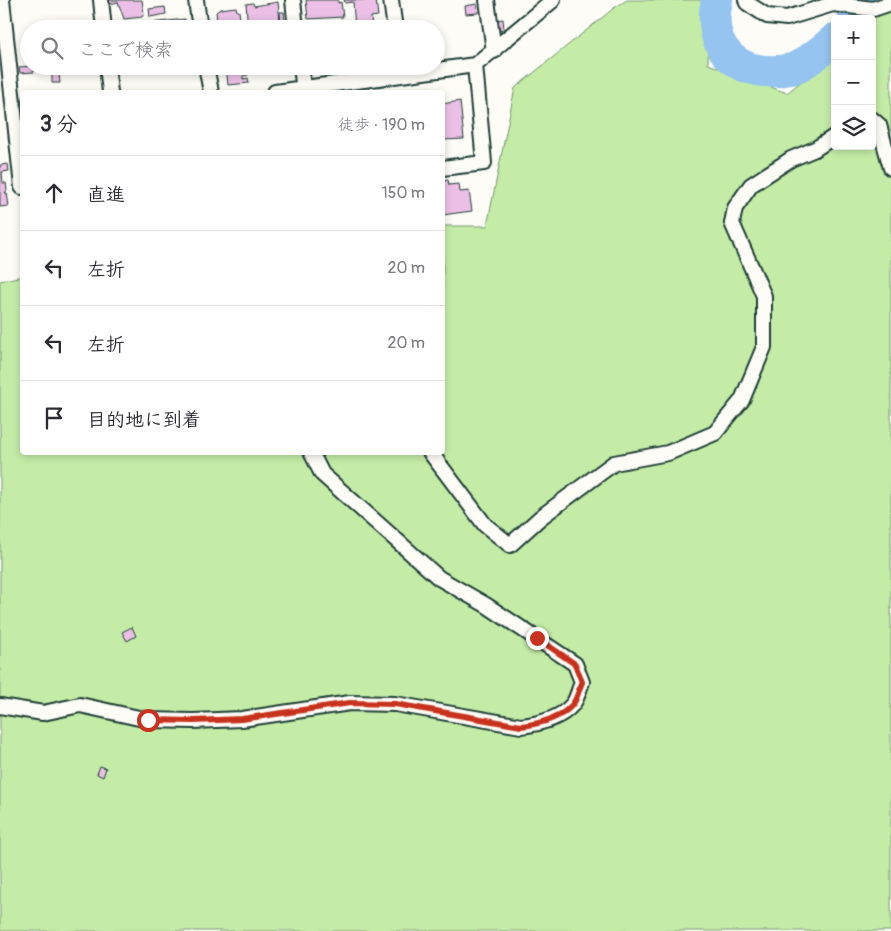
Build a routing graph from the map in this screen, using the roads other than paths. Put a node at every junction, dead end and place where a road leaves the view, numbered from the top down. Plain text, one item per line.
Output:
1 (2, 0) edge
2 (101, 0) edge
3 (196, 0) edge
4 (292, 0) edge
5 (391, 0) edge
6 (487, 0) edge
7 (553, 0) edge
8 (746, 0) edge
9 (836, 3) edge
10 (891, 3) edge
11 (103, 20) edge
12 (199, 20) edge
13 (295, 20) edge
14 (394, 20) edge
15 (494, 51) junction
16 (475, 65) junction
17 (445, 67) edge
18 (108, 75) edge
19 (208, 75) edge
20 (302, 75) edge
21 (381, 75) edge
22 (110, 90) edge
23 (211, 90) edge
24 (304, 90) edge
25 (309, 90) edge
26 (876, 122) edge
27 (20, 127) edge
28 (831, 139) edge
29 (445, 168) edge
30 (891, 168) edge
31 (313, 455) edge
32 (432, 455) edge
33 (0, 706) edge

1 - 27 street
2 - 11 street
3 - 12 street
4 - 13 street
5 - 14 street
6 - 15 street
7 - 15 street
8 - 9 street
9 - 10 street
15 - 16 street
16 - 17 street
16 - 29 street
18 - 22 street
19 - 23 street
20 - 24 street
21 - 25 street
26 - 30 street
28 - 32 street
31 - 33 street

